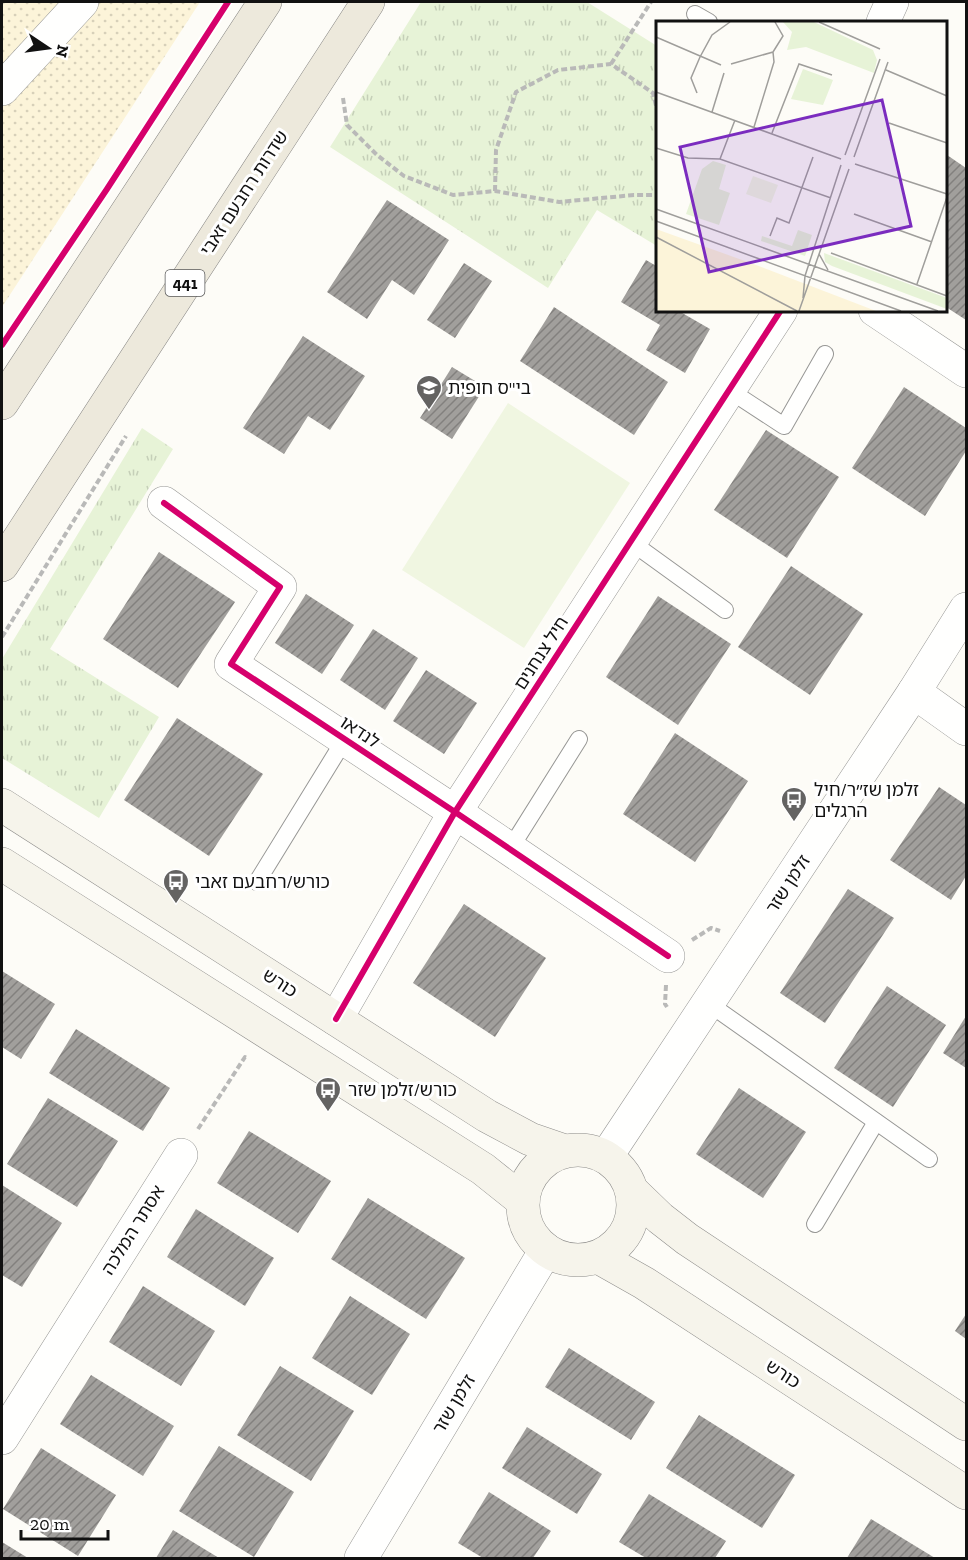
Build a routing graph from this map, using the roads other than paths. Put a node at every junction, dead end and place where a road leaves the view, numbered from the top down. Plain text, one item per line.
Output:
1 (82, 2) edge
2 (265, 2) edge
3 (368, 2) edge
4 (892, 2) edge
5 (883, 21) edge
6 (2, 89) edge
7 (780, 312) edge
8 (878, 312) edge
9 (825, 354) dead end
10 (966, 371) edge
11 (729, 390) junction
12 (2, 403) edge
13 (164, 503) dead end
14 (631, 542) junction
15 (2, 565) edge
16 (966, 609) edge
17 (725, 610) dead end
18 (914, 692) junction
19 (966, 729) edge
20 (345, 739) junction
21 (579, 739) dead end
22 (2, 805) edge
23 (455, 812) junction
24 (510, 849) junction
25 (2, 864) edge
26 (257, 882) dead end
27 (668, 956) road end
28 (708, 1003) junction
29 (336, 1019) junction
30 (876, 1122) junction
31 (565, 1151) junction
32 (181, 1155) road end
33 (606, 1157) junction
34 (929, 1160) dead end
35 (632, 1191) junction
36 (523, 1201) junction
37 (815, 1224) dead end
38 (546, 1250) junction
39 (598, 1257) junction
40 (966, 1424) edge
41 (2, 1438) edge
42 (966, 1493) edge
43 (361, 1558) edge

1 - 6 street
2 - 12 main road
3 - 15 main road, שדרות רחבעם זאבי / 441
4 - 5 street
7 - 11 street, חיל צנחנים
8 - 10 street
9 - 11 lane
11 - 14 street, חיל צנחנים
13 - 20 street, לנדאו
14 - 17 lane
14 - 23 street, חיל צנחנים
16 - 18 street, זלמן שזר
18 - 19 street
18 - 28 street, זלמן שזר
20 - 23 street, לנדאו
20 - 26 lane
21 - 24 lane
22 - 29 street, כורש
23 - 24 street, לנדאו
23 - 29 street, חיל צנחנים
24 - 27 street, לנדאו
25 - 36 street
28 - 30 lane
28 - 33 street, זלמן שזר
29 - 31 street, כורש
30 - 34 lane
30 - 37 lane
31 - 33 street
31 - 36 street
32 - 41 street, אסתר המלכה
33 - 35 street
35 - 39 street
35 - 40 street
36 - 38 street
38 - 39 street
38 - 43 street, זלמן שזר
39 - 42 street, כורש

